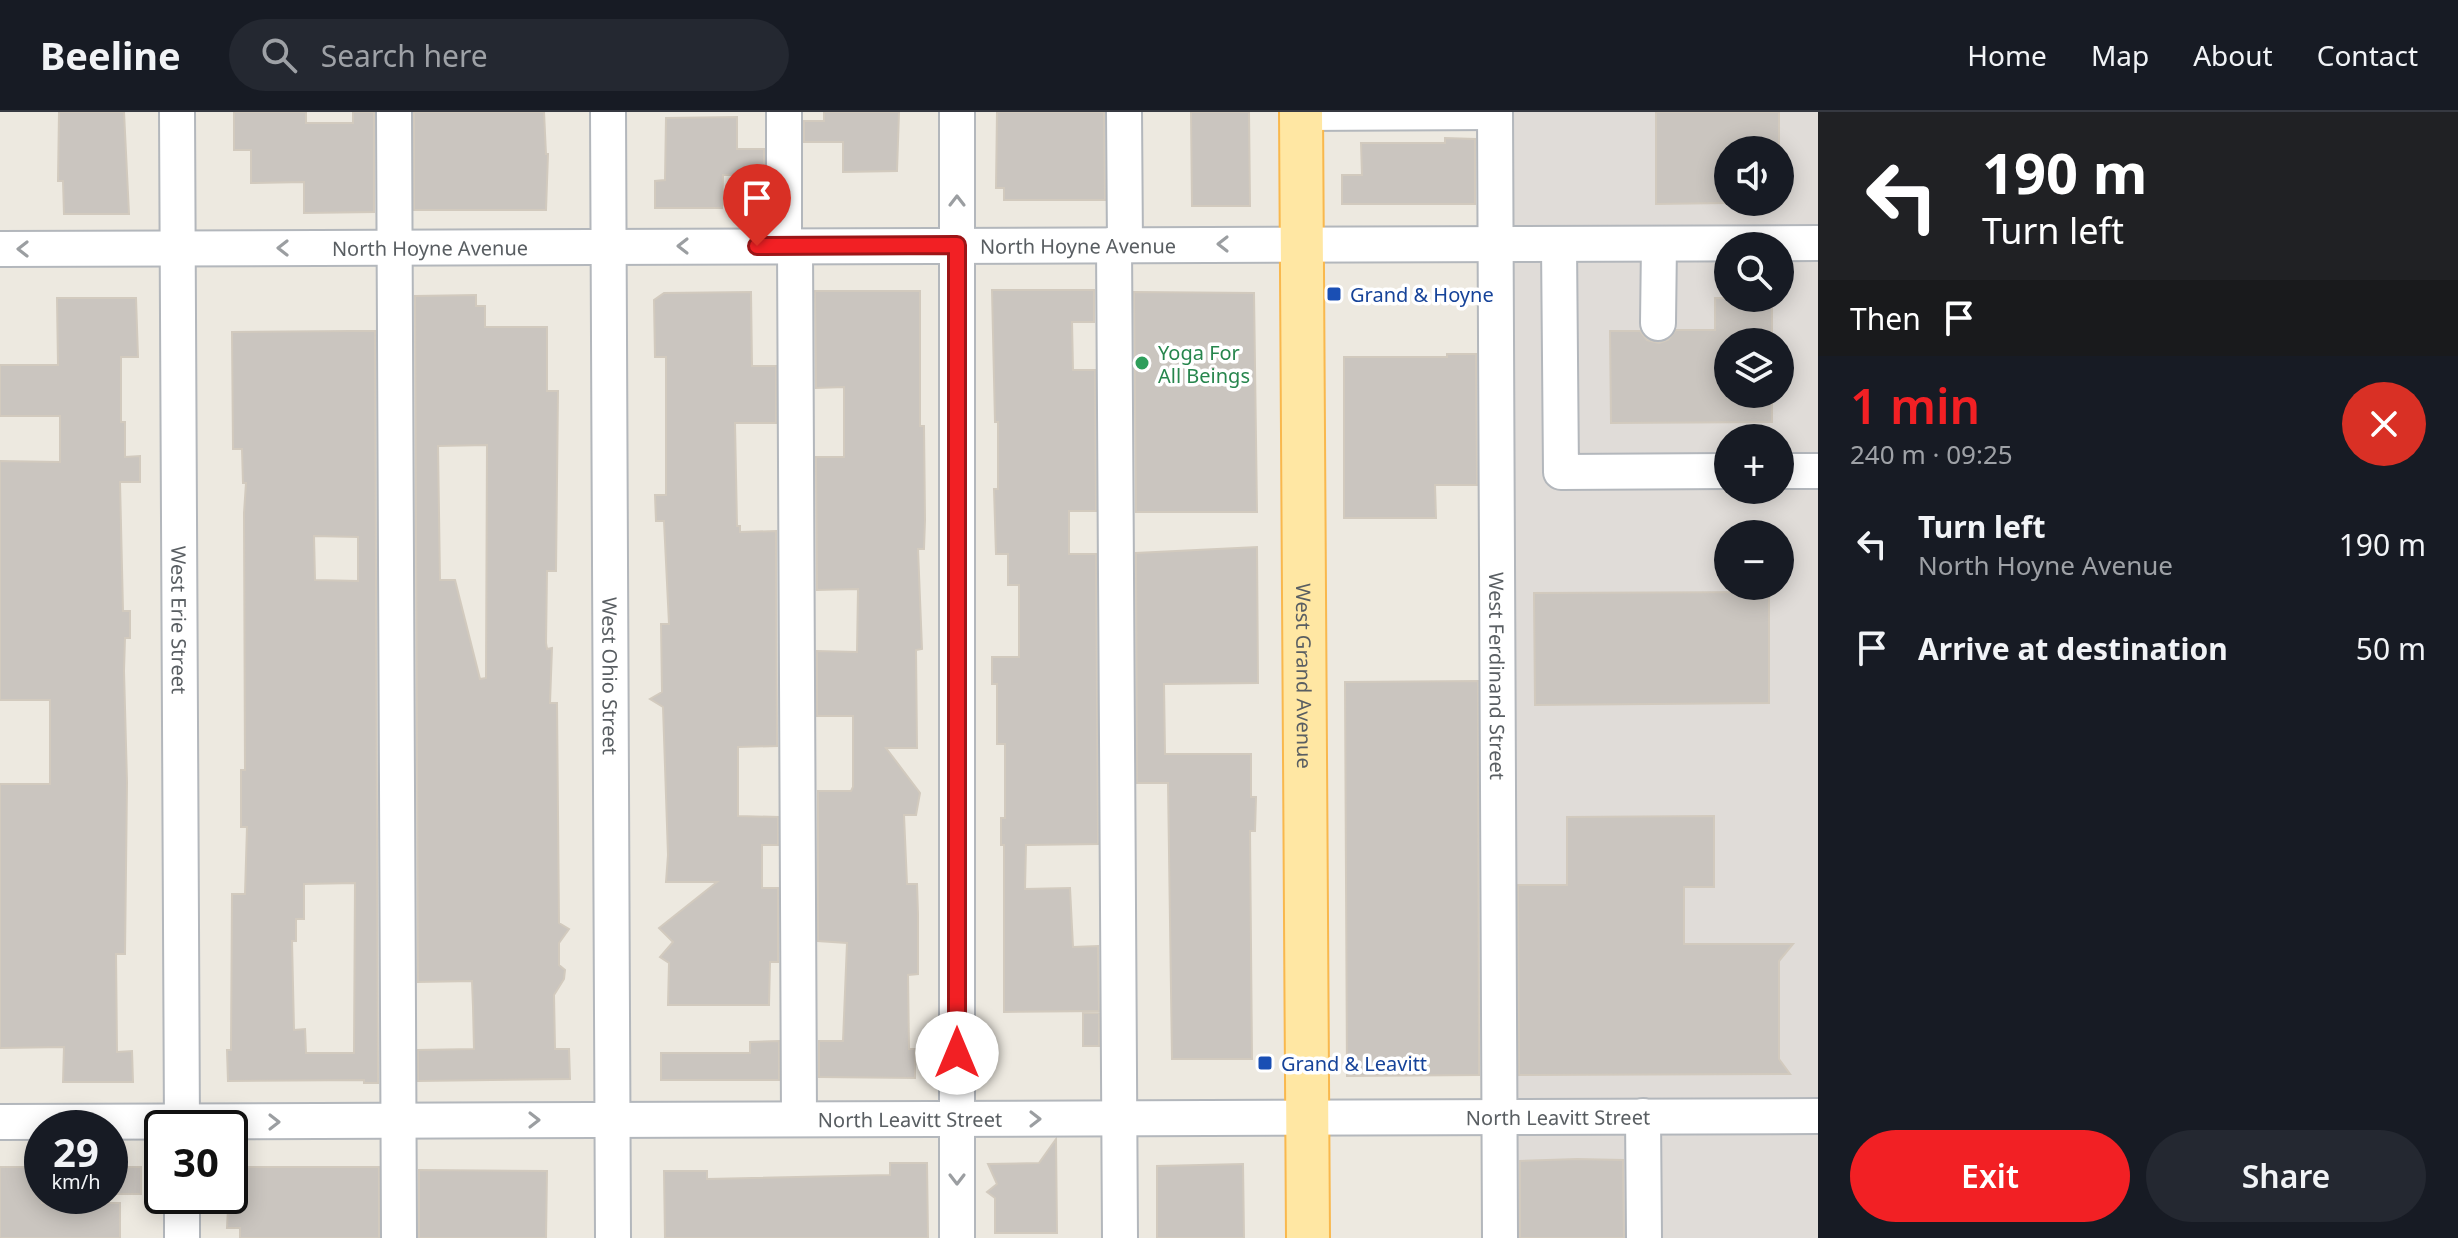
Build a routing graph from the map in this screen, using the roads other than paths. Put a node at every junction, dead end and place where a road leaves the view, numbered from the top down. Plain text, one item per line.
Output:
1 (177, 112) edge
2 (394, 112) edge
3 (608, 112) edge
4 (784, 112) edge
5 (957, 112) edge
6 (1124, 112) edge
7 (1495, 112) edge
8 (1301, 113) edge
9 (1818, 243) edge
10 (1120, 244) junction
11 (1301, 244) junction
12 (1495, 244) junction
13 (1559, 244) junction
14 (1659, 244) junction
15 (957, 245) junction
16 (608, 246) junction
17 (790, 246) junction
18 (394, 247) junction
19 (0, 249) edge
20 (177, 249) junction
21 (1658, 323) dead end
22 (1714, 471) edge
23 (1794, 471) edge
24 (1818, 471) edge
25 (182, 1110) edge
26 (1643, 1116) junction
27 (1818, 1116) edge
28 (1499, 1117) junction
29 (1119, 1118) junction
30 (1308, 1118) junction
31 (799, 1119) junction
32 (957, 1119) junction
33 (612, 1120) junction
34 (398, 1121) junction
35 (0, 1122) edge
36 (144, 1124) edge
37 (248, 1124) edge
38 (182, 1214) edge
39 (182, 1238) edge
40 (399, 1238) edge
41 (613, 1238) edge
42 (957, 1238) edge
43 (1120, 1238) edge
44 (1308, 1238) edge
45 (1500, 1238) edge
46 (1644, 1238) edge

1 - 20 street, West Erie Street
2 - 18 street
3 - 16 street, West Ohio Street
4 - 17 street
15 -> 5 street
6 - 10 street
7 - 8 street
7 - 12 street, West Ferdinand Street
8 - 11 main road, West Grand Avenue
9 - 14 street, North Hoyne Avenue
11 -> 10 street, North Hoyne Avenue
10 - 15 street, North Hoyne Avenue
10 - 29 street
11 - 12 street, North Hoyne Avenue
11 - 30 main road, West Grand Avenue
12 - 13 street, North Hoyne Avenue
12 - 28 street, West Ferdinand Street
13 - 14 street, North Hoyne Avenue
13 - 22 street
14 - 21 street
15 - 17 street, North Hoyne Avenue
15 - 32 street
17 -> 16 street, North Hoyne Avenue
16 - 18 street, North Hoyne Avenue
16 - 33 street, West Ohio Street
17 - 31 street
18 -> 20 street, North Hoyne Avenue
18 - 34 street
20 -> 19 street, North Hoyne Avenue
20 - 25 street, West Erie Street
23 - 24 street
26 - 27 street, North Leavitt Street
26 - 28 street, North Leavitt Street
26 - 46 street
28 - 30 street, North Leavitt Street
28 - 45 street, West Ferdinand Street
29 - 30 street, North Leavitt Street
32 -> 29 street, North Leavitt Street
29 - 43 street
30 - 44 main road, West Grand Avenue
31 - 32 street, North Leavitt Street
31 - 33 street, North Leavitt Street
32 -> 42 street
34 -> 33 street, North Leavitt Street
33 - 41 street, West Ohio Street
37 -> 34 street, North Leavitt Street
34 - 40 street
35 - 36 street, North Leavitt Street
38 - 39 street

